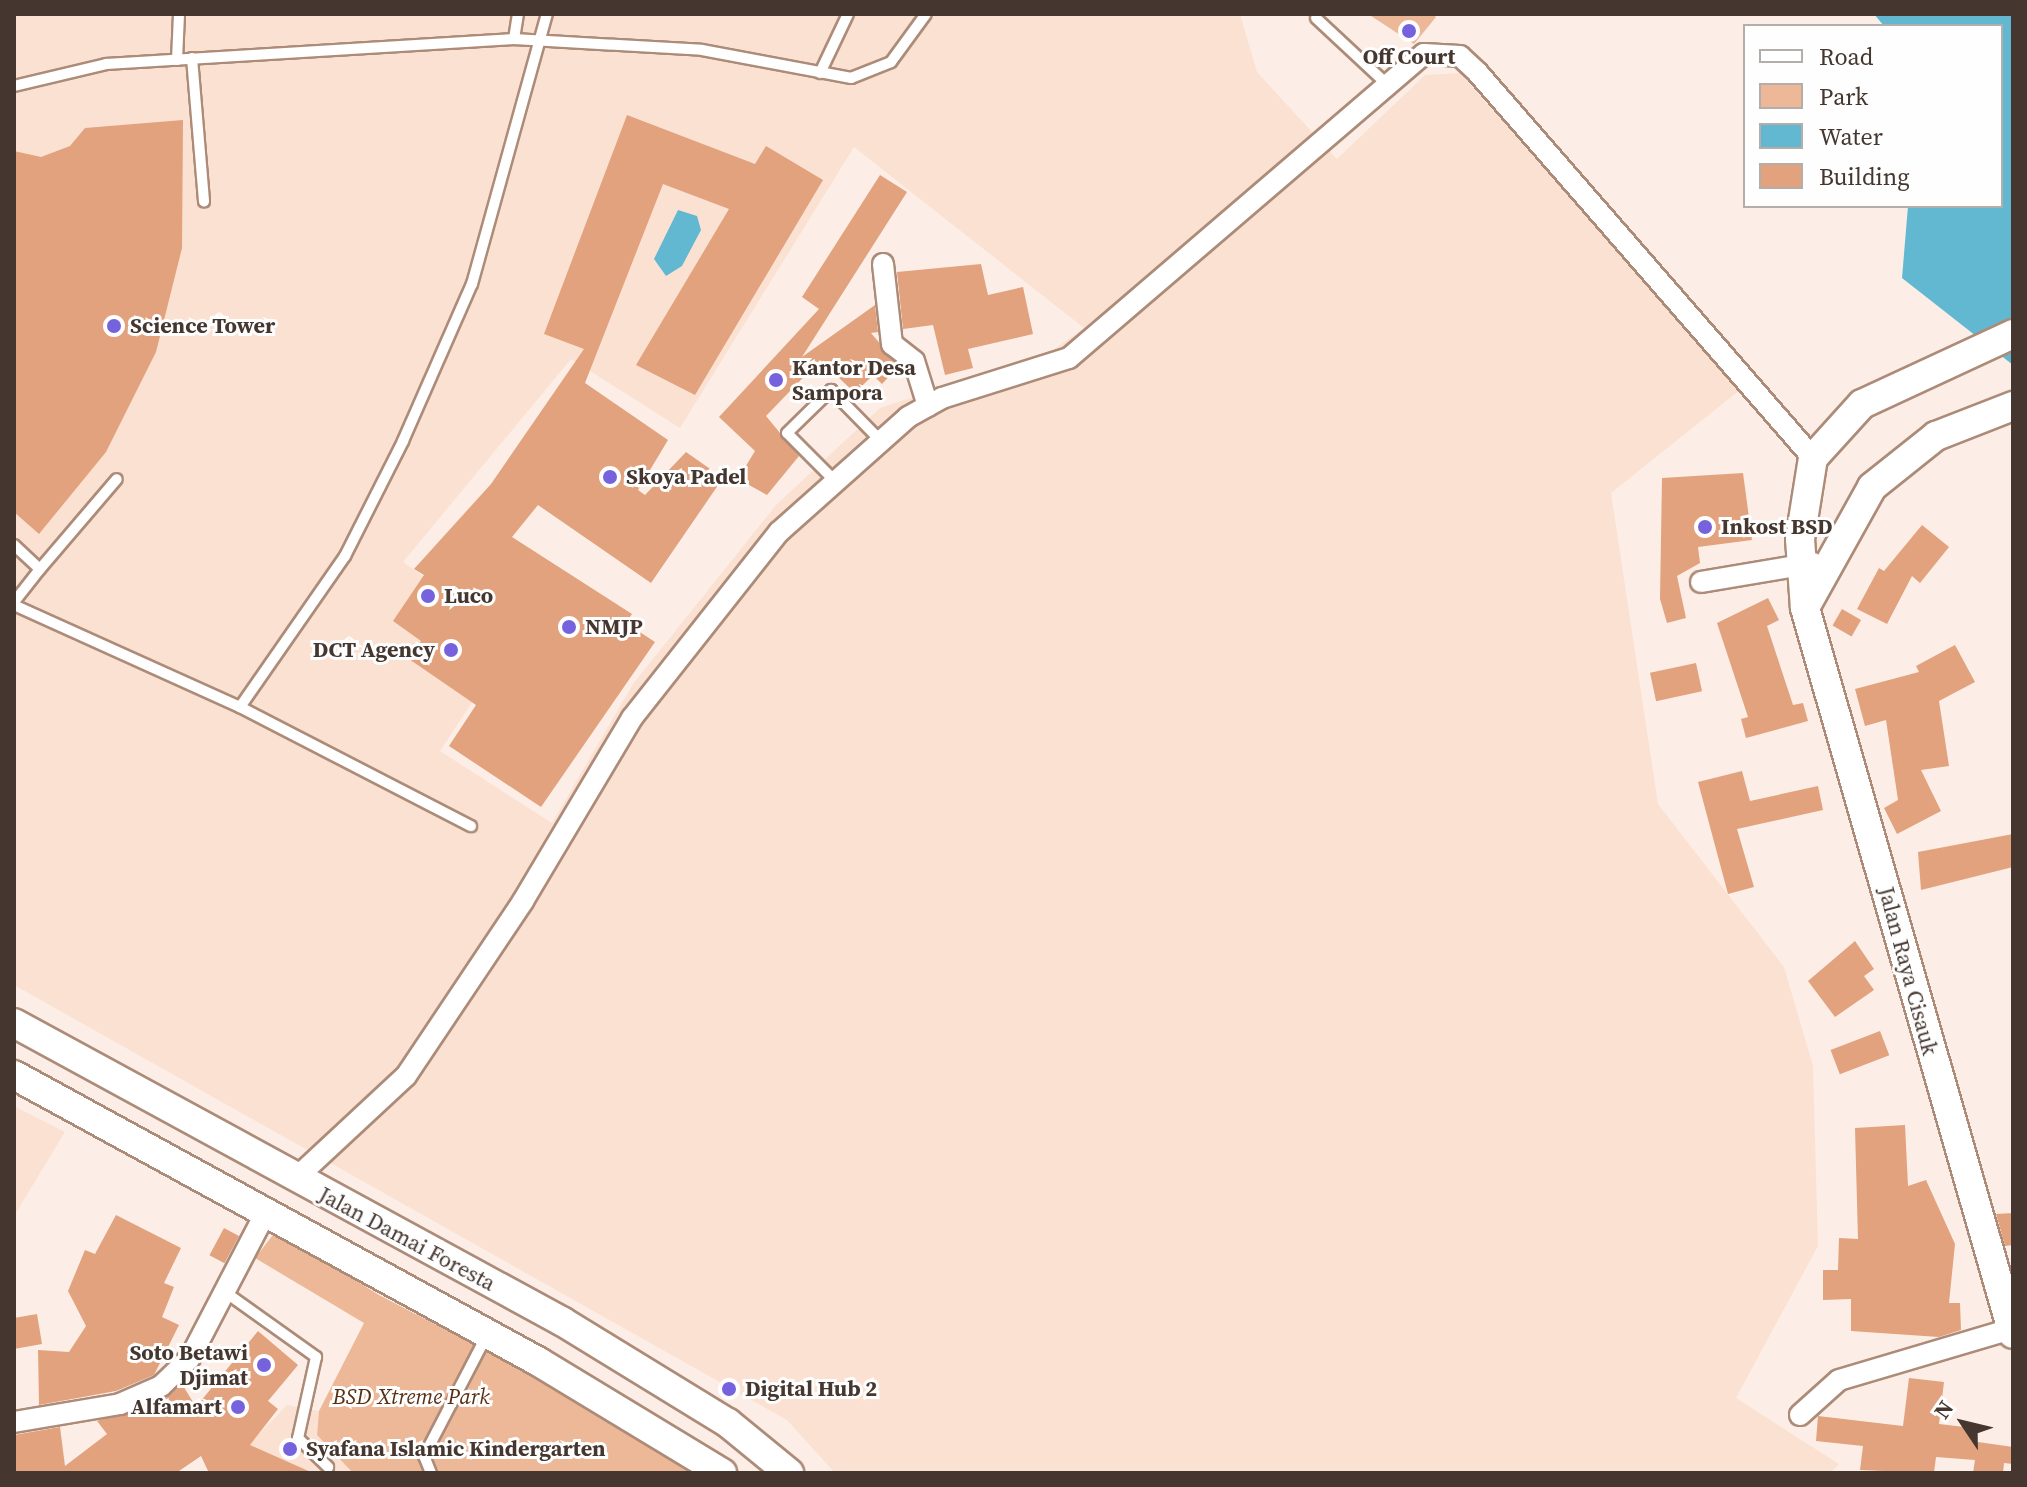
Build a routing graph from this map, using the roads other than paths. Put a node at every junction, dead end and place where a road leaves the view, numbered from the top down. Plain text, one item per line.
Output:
1 (179, 14) edge
2 (518, 14) edge
3 (547, 14) edge
4 (848, 14) edge
5 (926, 14) edge
6 (1316, 18) dead end
7 (514, 39) junction
8 (538, 40) junction
9 (192, 58) junction
10 (177, 60) junction
11 (820, 73) junction
12 (14, 86) edge
13 (1389, 86) junction
14 (204, 201) dead end
15 (883, 264) dead end
16 (2013, 334) edge
17 (928, 406) junction
18 (2012, 406) edge
19 (880, 440) junction
20 (1813, 458) junction
21 (117, 479) dead end
22 (834, 480) junction
23 (14, 545) edge
24 (1813, 563) junction
25 (40, 569) junction
26 (1701, 582) dead end
27 (14, 604) edge
28 (240, 707) junction
29 (471, 826) dead end
30 (14, 1023) edge
31 (15, 1077) edge
32 (295, 1179) junction
33 (266, 1212) junction
34 (225, 1292) junction
35 (563, 1322) junction
36 (2012, 1331) edge
37 (488, 1334) junction
38 (539, 1362) junction
39 (1800, 1415) dead end
40 (14, 1422) edge
41 (328, 1467) dead end
42 (431, 1473) edge
43 (722, 1473) edge
44 (789, 1473) edge

1 - 10 lane
2 - 7 lane
3 - 8 lane
4 - 11 lane
5 - 11 lane
6 - 13 lane
7 - 8 lane
7 - 9 lane
8 - 11 lane
8 - 28 lane
9 - 10 lane
9 - 14 lane
10 - 12 lane
13 - 17 street
13 - 20 street
15 - 17 street
16 - 20 main road, Jalan Raya Cisauk
17 - 19 street
18 - 24 main road, Jalan Raya Cisauk
19 - 22 street
19 - 22 lane
20 - 24 main road, Jalan Raya Cisauk
21 - 25 lane
22 - 32 street
23 - 25 lane
24 - 26 street
24 - 36 main road, Jalan Raya Cisauk
25 - 27 lane
27 - 28 lane
28 - 29 lane
30 - 32 main road, Jalan Damai Foresta
31 - 33 main road, Jalan Damai Foresta
32 - 35 main road, Jalan Damai Foresta
33 - 34 street
33 - 37 main road, Jalan Damai Foresta
34 - 40 street
34 - 41 lane
35 - 38 main road
35 - 44 main road, Jalan Damai Foresta
36 - 39 street
37 - 38 main road, Jalan Damai Foresta
37 - 42 lane
38 - 43 main road, Jalan Damai Foresta

